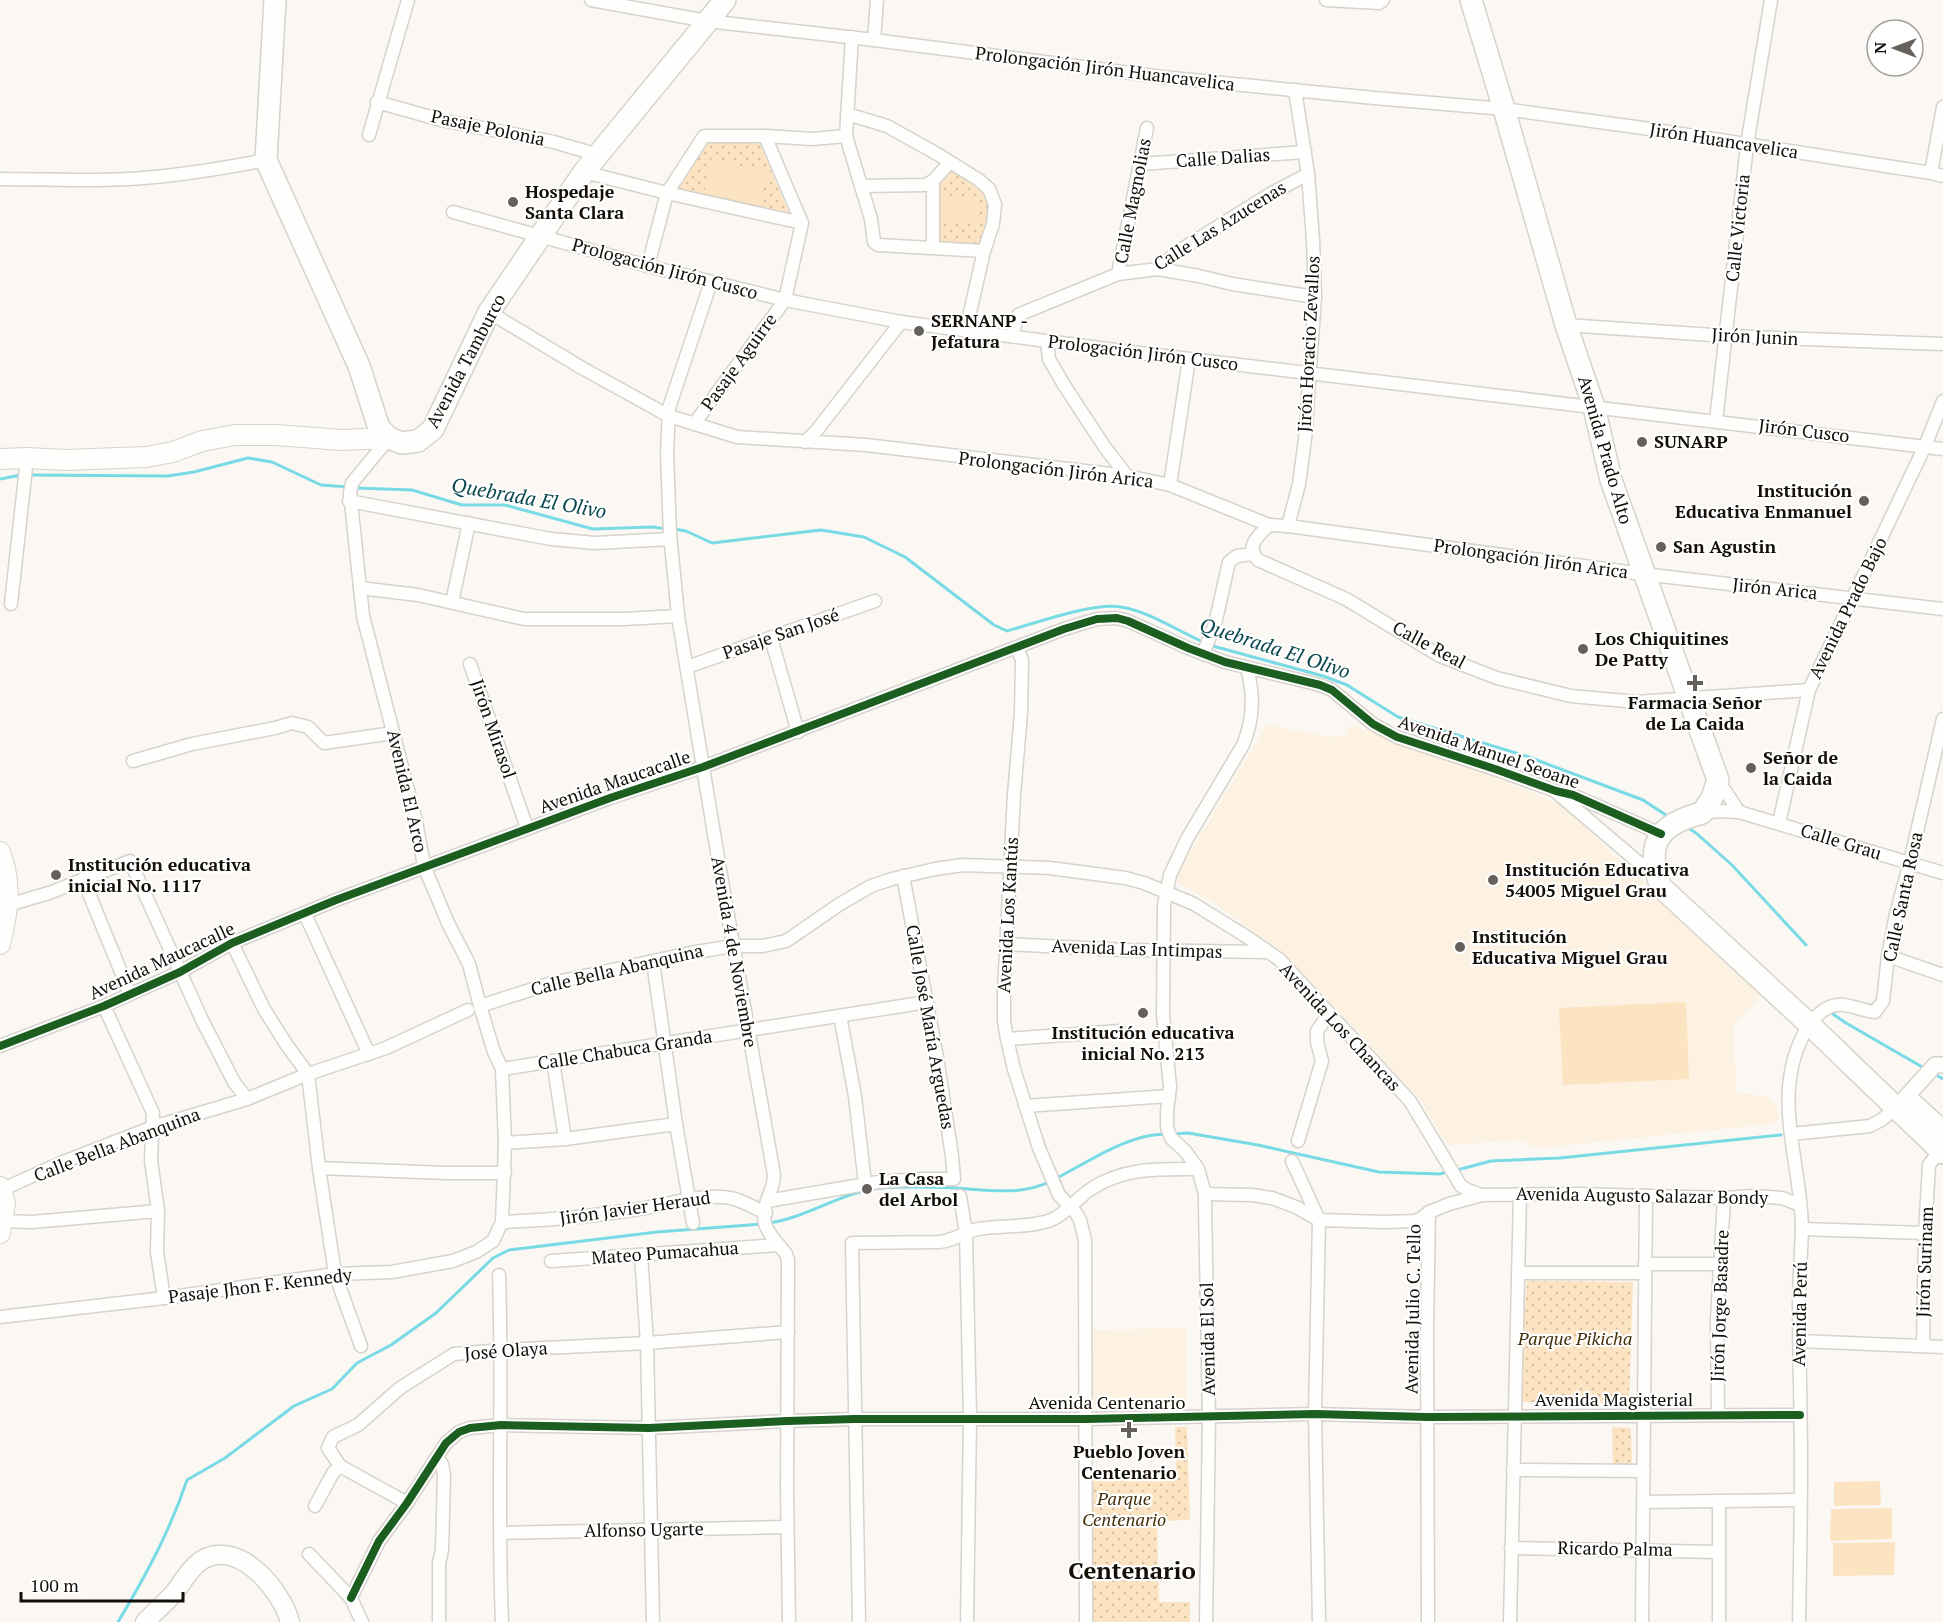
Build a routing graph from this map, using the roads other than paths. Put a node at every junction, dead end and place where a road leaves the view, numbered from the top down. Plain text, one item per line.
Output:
1 (275, 0) edge
2 (408, 0) edge
3 (591, 0) edge
4 (725, 0) edge
5 (877, 0) edge
6 (1326, 0) edge
7 (1383, 0) edge
8 (1471, 0) edge
9 (1771, 0) edge
10 (656, 5) edge
11 (708, 21) junction
12 (852, 37) junction
13 (874, 40) junction
14 (1294, 90) junction
15 (377, 102) junction
16 (1943, 107) edge
17 (1504, 109) junction
18 (847, 114) junction
19 (1147, 128) dead end
20 (369, 135) dead end
21 (765, 136) junction
22 (846, 136) junction
23 (1747, 146) junction
24 (1305, 153) junction
25 (598, 155) junction
26 (266, 160) junction
27 (950, 162) junction
28 (1141, 164) junction
29 (584, 172) junction
30 (1308, 174) junction
31 (1937, 174) edge
32 (0, 179) edge
33 (933, 182) junction
34 (861, 186) junction
35 (667, 193) junction
36 (453, 212) dead end
37 (802, 223) junction
38 (541, 236) junction
39 (933, 248) junction
40 (984, 251) junction
41 (648, 266) junction
42 (1158, 269) junction
43 (1119, 274) junction
44 (711, 282) junction
45 (1315, 297) junction
46 (785, 300) junction
47 (489, 312) junction
48 (901, 322) junction
49 (1566, 325) junction
50 (966, 330) junction
51 (1012, 336) junction
52 (1727, 336) junction
53 (1047, 341) junction
54 (1943, 344) edge
55 (1189, 359) junction
56 (1309, 373) junction
57 (1943, 401) edge
58 (1594, 407) junction
59 (669, 416) junction
60 (1716, 420) junction
61 (694, 424) junction
62 (389, 438) junction
63 (805, 442) junction
64 (1925, 446) junction
65 (1943, 449) edge
66 (27, 458) junction
67 (0, 459) edge
68 (1127, 476) junction
69 (1170, 485) junction
70 (350, 492) junction
71 (469, 523) junction
72 (1269, 525) junction
73 (1288, 526) junction
74 (670, 536) junction
75 (1252, 554) junction
76 (1643, 574) junction
77 (360, 588) junction
78 (1853, 598) junction
79 (876, 601) dead end
80 (452, 602) junction
81 (11, 604) dead end
82 (1943, 609) edge
83 (678, 616) junction
84 (771, 638) junction
85 (1017, 648) junction
86 (1206, 648) junction
87 (470, 664) dead end
88 (687, 668) junction
89 (1247, 668) junction
90 (1809, 690) junction
91 (1689, 698) junction
92 (1943, 719) edge
93 (798, 732) junction
94 (393, 733) junction
95 (133, 761) dead end
96 (703, 768) junction
97 (1718, 780) junction
98 (1556, 791) junction
99 (1739, 812) junction
100 (1697, 815) junction
101 (1779, 823) junction
102 (527, 828) junction
103 (1666, 830) junction
104 (0, 852) edge
105 (1910, 862) junction
106 (424, 866) junction
107 (1011, 867) junction
108 (1654, 870) junction
109 (1943, 873) edge
110 (903, 876) junction
111 (84, 879) junction
112 (1166, 891) junction
113 (8, 905) junction
114 (305, 914) junction
115 (1, 938) edge
116 (232, 943) junction
117 (1006, 944) junction
118 (733, 946) junction
119 (1164, 950) junction
120 (1268, 952) junction
121 (1888, 956) junction
122 (653, 962) junction
123 (180, 972) junction
124 (1943, 975) edge
125 (130, 994) junction
126 (927, 1002) junction
127 (104, 1006) junction
128 (474, 1008) junction
129 (1329, 1014) junction
130 (840, 1016) junction
131 (1813, 1019) junction
132 (748, 1031) junction
133 (1120, 1031) dead end
134 (1007, 1039) junction
135 (664, 1044) junction
136 (0, 1046) edge
137 (369, 1054) junction
138 (552, 1061) junction
139 (502, 1069) junction
140 (1934, 1069) edge
141 (308, 1074) junction
142 (1169, 1096) junction
143 (247, 1099) junction
144 (1901, 1103) junction
145 (1025, 1106) junction
146 (676, 1124) junction
147 (153, 1127) junction
148 (1791, 1134) junction
149 (565, 1139) junction
150 (1298, 1141) dead end
151 (505, 1143) junction
152 (1942, 1145) edge
153 (1292, 1161) dead end
154 (319, 1168) junction
155 (1198, 1169) junction
156 (505, 1173) junction
157 (865, 1184) junction
158 (1, 1189) edge
159 (1205, 1194) junction
160 (1520, 1194) junction
161 (1482, 1195) junction
162 (960, 1196) dead end
163 (1646, 1196) junction
164 (1724, 1198) junction
165 (689, 1200) junction
166 (1800, 1205) junction
167 (1070, 1206) junction
168 (158, 1211) junction
169 (1429, 1212) junction
170 (766, 1214) junction
171 (1319, 1220) junction
172 (502, 1221) junction
173 (693, 1223) dead end
174 (2, 1227) edge
175 (1802, 1229) junction
176 (966, 1233) junction
177 (1925, 1233) junction
178 (778, 1245) junction
179 (641, 1255) junction
180 (551, 1261) dead end
181 (1720, 1264) junction
182 (1645, 1268) junction
183 (1518, 1273) junction
184 (335, 1274) junction
185 (499, 1275) dead end
186 (164, 1298) junction
187 (0, 1317) edge
188 (788, 1332) junction
189 (1799, 1341) junction
190 (647, 1343) junction
191 (361, 1346) dead end
192 (1923, 1346) junction
193 (1943, 1347) edge
194 (502, 1350) junction
195 (1315, 1414) junction
196 (1644, 1415) junction
197 (1718, 1415) junction
198 (1800, 1415) junction
199 (1514, 1416) junction
200 (1209, 1417) junction
201 (1427, 1417) junction
202 (970, 1418) junction
203 (855, 1419) junction
204 (1086, 1419) junction
205 (788, 1420) junction
206 (501, 1425) junction
207 (649, 1428) junction
208 (437, 1458) junction
209 (340, 1466) junction
210 (1513, 1470) junction
211 (1644, 1471) junction
212 (1800, 1500) junction
213 (1643, 1502) junction
214 (1719, 1502) junction
215 (407, 1503) junction
216 (315, 1506) dead end
217 (787, 1527) junction
218 (651, 1530) junction
219 (501, 1533) junction
220 (1511, 1548) junction
221 (1643, 1550) junction
222 (1719, 1552) junction
223 (309, 1554) dead end
224 (351, 1598) junction
225 (145, 1622) edge
226 (290, 1622) edge
227 (362, 1622) edge
228 (439, 1622) edge
229 (502, 1622) edge
230 (653, 1622) edge
231 (789, 1622) edge
232 (859, 1622) edge
233 (967, 1622) edge
234 (1086, 1622) edge
235 (1206, 1622) edge
236 (1319, 1622) edge
237 (1428, 1622) edge
238 (1510, 1622) edge
239 (1642, 1622) edge
240 (1719, 1622) edge
241 (1799, 1622) edge

1 - 26 highway
2 - 15 street
3 - 10 street, Prolongación Jirón Huancavelica
4 - 11 highway, Avenida Tamburco
5 - 13 street
6 - 7 street
8 - 17 highway, Avenida Prado Alto
9 - 23 street, Calle Victoria
10 - 11 street, Prolongación Jirón Huancavelica
11 - 12 street, Prolongación Jirón Huancavelica
11 - 25 highway, Avenida Tamburco
12 - 13 street, Prolongación Jirón Huancavelica
12 - 18 street
13 - 14 street, Prolongación Jirón Huancavelica
14 - 17 street, Prolongación Jirón Huancavelica
14 - 24 street, Jirón Horacio Zevallos
15 - 20 street
15 - 25 street, Pasaje Polonia
16 - 31 street
17 - 23 street, Jirón Huancavelica
17 - 49 highway, Avenida Prado Alto
18 - 22 street
18 - 27 street
19 - 28 street, Calle Magnolias
21 - 22 street
21 - 35 street
21 - 37 street
22 - 34 street
23 - 31 street, Jirón Huancavelica
23 - 52 street, Calle Victoria
24 - 28 street, Calle Dalias
24 - 30 street, Jirón Horacio Zevallos
25 - 29 highway, Avenida Tamburco
26 - 32 street
26 - 62 highway
27 - 33 street
27 - 40 street
28 - 43 street, Calle Magnolias
29 - 35 street
29 - 38 highway, Avenida Tamburco
30 - 42 street, Calle Las Azucenas
30 - 45 street, Jirón Horacio Zevallos
33 - 34 street
33 - 39 street
34 - 39 street
35 - 37 street
35 - 41 street
36 - 38 street, Prologación Jirón Cusco
37 - 46 street
38 - 41 street, Prologación Jirón Cusco
38 - 47 highway, Avenida Tamburco
39 - 40 street
40 - 50 street
41 - 44 street, Prologación Jirón Cusco
42 - 43 street, Calle Las Azucenas
42 - 45 street
43 - 51 street, Calle Las Azucenas
44 - 46 street, Prologación Jirón Cusco
44 - 59 street, Avenida 4 de Noviembre
45 - 56 street, Jirón Horacio Zevallos
46 - 48 street, Prologación Jirón Cusco
46 - 61 street, Pasaje Aguirre
47 - 59 street, Prolongación Jirón Arica
47 - 62 highway, Avenida Tamburco
48 - 50 street, Prologación Jirón Cusco
48 - 63 street
49 - 52 street, Jirón Junin
49 - 58 highway, Avenida Prado Alto
50 - 51 street, Prologación Jirón Cusco
51 - 53 street, Prologación Jirón Cusco
52 - 54 street, Jirón Junin
52 - 60 street, Calle Victoria
53 - 55 street, Prologación Jirón Cusco
53 - 68 street
55 - 56 street, Prologación Jirón Cusco
55 - 69 street
56 - 58 street, Prologación Jirón Cusco
56 - 73 street, Jirón Horacio Zevallos
57 - 64 street, Avenida Prado Bajo
58 - 60 street, Jirón Cusco
58 - 76 highway, Avenida Prado Alto
59 - 61 street, Prolongación Jirón Arica
59 - 74 street, Avenida 4 de Noviembre
60 - 64 street, Jirón Cusco
61 - 63 street, Prolongación Jirón Arica
62 - 66 main road
62 - 70 street
63 - 68 street, Prolongación Jirón Arica
64 - 65 street, Jirón Cusco
64 - 78 street, Avenida Prado Bajo
66 - 67 main road
66 - 81 street
68 - 69 street, Prolongación Jirón Arica
69 - 72 street, Prolongación Jirón Arica
70 - 71 street
70 - 77 street, Avenida El Arco
71 - 74 street
71 - 80 street
72 - 73 street, Prolongación Jirón Arica
72 - 75 street
73 - 76 street, Prolongación Jirón Arica
74 - 83 street, Avenida 4 de Noviembre
75 - 86 street
75 - 91 street, Calle Real
76 - 78 street, Jirón Arica
76 - 91 highway, Avenida Prado Alto
77 - 80 street
77 - 94 street, Avenida El Arco
78 - 82 street, Jirón Arica
78 - 90 street, Avenida Prado Bajo
79 - 84 street, Pasaje San José
80 - 83 street
83 - 88 street, Avenida 4 de Noviembre
84 - 88 street, Pasaje San José
84 - 93 street
85 - 86 street, Avenida Maucacalle
85 - 93 street, Avenida Maucacalle
85 - 107 street, Avenida Los Kantús
86 - 89 street, Avenida Maucacalle
87 - 102 street, Jirón Mirasol
88 - 96 street, Avenida 4 de Noviembre
89 - 98 street, Avenida Manuel Seoane
89 - 112 street
90 - 91 street, Calle Real
90 - 101 street, Avenida Prado Bajo
91 - 97 highway, Avenida Prado Alto
92 - 105 street, Calle Santa Rosa
93 - 96 street, Avenida Maucacalle
94 - 95 street
94 - 106 street, Avenida El Arco
96 - 102 street, Avenida Maucacalle
96 - 118 street, Avenida 4 de Noviembre
97 - 99 street
97 - 100 highway
98 - 103 street, Avenida Manuel Seoane
98 - 108 street, Avenida Manuel Seoane
99 - 100 street, Calle Grau
99 - 101 street, Calle Grau
100 - 103 highway
101 - 105 street, Calle Grau
102 - 106 street, Avenida Maucacalle
103 - 108 highway
104 - 113 main road
105 - 109 street, Calle Grau
105 - 121 street, Calle Santa Rosa
106 - 114 street, Avenida Maucacalle
106 - 128 street, Avenida El Arco
107 - 110 street, Calle Bella Abanquina
107 - 112 street, Calle Bella Abanquina
107 - 117 street, Avenida Los Kantús
108 - 131 highway, Avenida Manuel Seoane
110 - 118 street, Calle Bella Abanquina
110 - 126 street, Calle José María Arguedas
111 - 113 street
111 - 123 street
111 - 125 street
112 - 119 street
112 - 120 street, Avenida Los Chancas
113 - 115 main road
114 - 116 street, Avenida Maucacalle
114 - 137 street
116 - 123 street, Avenida Maucacalle
116 - 141 street
117 - 119 street, Avenida Las Intimpas
117 - 134 street, Avenida Los Kantús
118 - 122 street, Calle Bella Abanquina
118 - 132 street, Avenida 4 de Noviembre
119 - 120 street, Avenida Las Intimpas
119 - 142 street
120 - 129 street, Avenida Los Chancas
121 - 124 street
121 - 131 street, Calle Santa Rosa
122 - 128 street, Calle Bella Abanquina
122 - 135 street
123 - 125 street, Avenida Maucacalle
123 - 143 street
125 - 127 street, Avenida Maucacalle
126 - 130 street, Calle Chabuca Granda
126 - 157 street, Calle José María Arguedas
127 - 136 street, Avenida Maucacalle
127 - 147 street
128 - 137 street, Calle Bella Abanquina
128 - 139 street, Avenida El Arco
129 - 150 street
129 - 161 street, Avenida Los Chancas
130 - 132 street, Calle Chabuca Granda
130 - 157 street
131 - 144 highway, Avenida Manuel Seoane
131 - 148 street, Avenida Perú
132 - 135 street, Calle Chabuca Granda
132 - 170 street, Avenida 4 de Noviembre
133 - 134 street
134 - 145 street, Avenida Los Kantús
135 - 138 street, Calle Chabuca Granda
135 - 146 street
137 - 141 street, Calle Bella Abanquina
138 - 139 street, Calle Chabuca Granda
138 - 149 street
139 - 151 street, Avenida El Arco
140 - 144 street
141 - 143 street, Calle Bella Abanquina
141 - 154 street
142 - 145 street
142 - 155 street, Avenida El Sol
143 - 147 street, Calle Bella Abanquina
144 - 148 street
144 - 152 highway, Avenida Manuel Seoane
145 - 167 street, Avenida Los Kantús
146 - 149 street
146 - 165 street
147 - 158 street, Calle Bella Abanquina
147 - 168 street
148 - 166 street, Avenida Perú
149 - 151 street
151 - 156 street, Avenida El Arco
152 - 177 street, Jirón Surinam
153 - 171 street
154 - 156 street
154 - 184 street
155 - 159 street, Avenida El Sol
155 - 167 street
156 - 172 street, Avenida El Arco
157 - 170 street
158 - 174 main road
159 - 171 street
159 - 200 street, Avenida El Sol
160 - 161 street, Avenida Augusto Salazar Bondy
160 - 163 street, Avenida Augusto Salazar Bondy
160 - 183 street
161 - 169 street, Avenida Augusto Salazar Bondy
162 - 176 street
163 - 164 street, Avenida Augusto Salazar Bondy
163 - 182 street
164 - 166 street, Avenida Augusto Salazar Bondy
164 - 181 street, Jirón Jorge Basadre
165 - 170 street, Jirón Javier Heraud
165 - 172 street, Jirón Javier Heraud
165 - 173 street
166 - 175 street, Avenida Perú
167 - 176 street
167 - 204 street
168 - 174 street
168 - 186 street
169 - 171 street, Avenida Augusto Salazar Bondy
169 - 201 street, Avenida Julio C. Tello
170 - 178 street
171 - 195 street
172 - 184 street, Pasaje Jhon F. Kennedy
175 - 177 street
175 - 189 street, Avenida Perú
176 - 202 street
176 - 203 street
177 - 192 street, Jirón Surinam
178 - 179 street, Mateo Pumacahua
178 - 188 street
179 - 180 street, Mateo Pumacahua
179 - 190 street
181 - 182 street
181 - 197 street, Jirón Jorge Basadre
182 - 183 street
182 - 196 street
183 - 199 street
184 - 186 street, Pasaje Jhon F. Kennedy
184 - 191 street
185 - 194 street
186 - 187 street, Pasaje Jhon F. Kennedy
188 - 190 street, José Olaya
188 - 205 street
189 - 192 street
189 - 198 street, Avenida Perú
190 - 194 street, José Olaya
190 - 207 street
192 - 193 street
194 - 206 street
194 - 209 street, José Olaya
195 - 200 street, Avenida Centenario
195 - 201 street, Avenida Centenario
195 - 236 street
196 - 197 street, Avenida Magisterial
196 - 199 street, Avenida Magisterial
196 - 211 street
197 - 198 street, Avenida Magisterial
198 - 212 street, Avenida Perú
199 - 201 street, Avenida Magisterial
199 - 210 street
200 - 204 street, Avenida Centenario
200 - 235 street, Avenida El Sol
201 - 237 street, Avenida Julio C. Tello
202 - 203 street, Avenida Centenario
202 - 204 street, Avenida Centenario
202 - 233 street
203 - 205 street, Avenida Centenario
203 - 232 street
204 - 234 street
205 - 207 street, Avenida Centenario
205 - 217 street
206 - 207 street, Avenida Centenario
206 - 208 street, Avenida Centenario
206 - 219 street
207 - 218 street
208 - 215 street, Avenida Centenario
208 - 228 street
209 - 215 street
209 - 216 street
210 - 211 street
210 - 220 street
211 - 213 street
212 - 214 street
212 - 241 street, Avenida Perú
213 - 214 street
213 - 221 street
214 - 222 street
215 - 224 street, Avenida Centenario
217 - 218 street, Alfonso Ugarte
217 - 231 street
218 - 219 street, Alfonso Ugarte
218 - 230 street
219 - 229 street
220 - 221 street, Ricardo Palma
220 - 238 street
221 - 222 street, Ricardo Palma
221 - 239 street
222 - 240 street
223 - 224 street
224 - 227 street
225 - 226 main road

